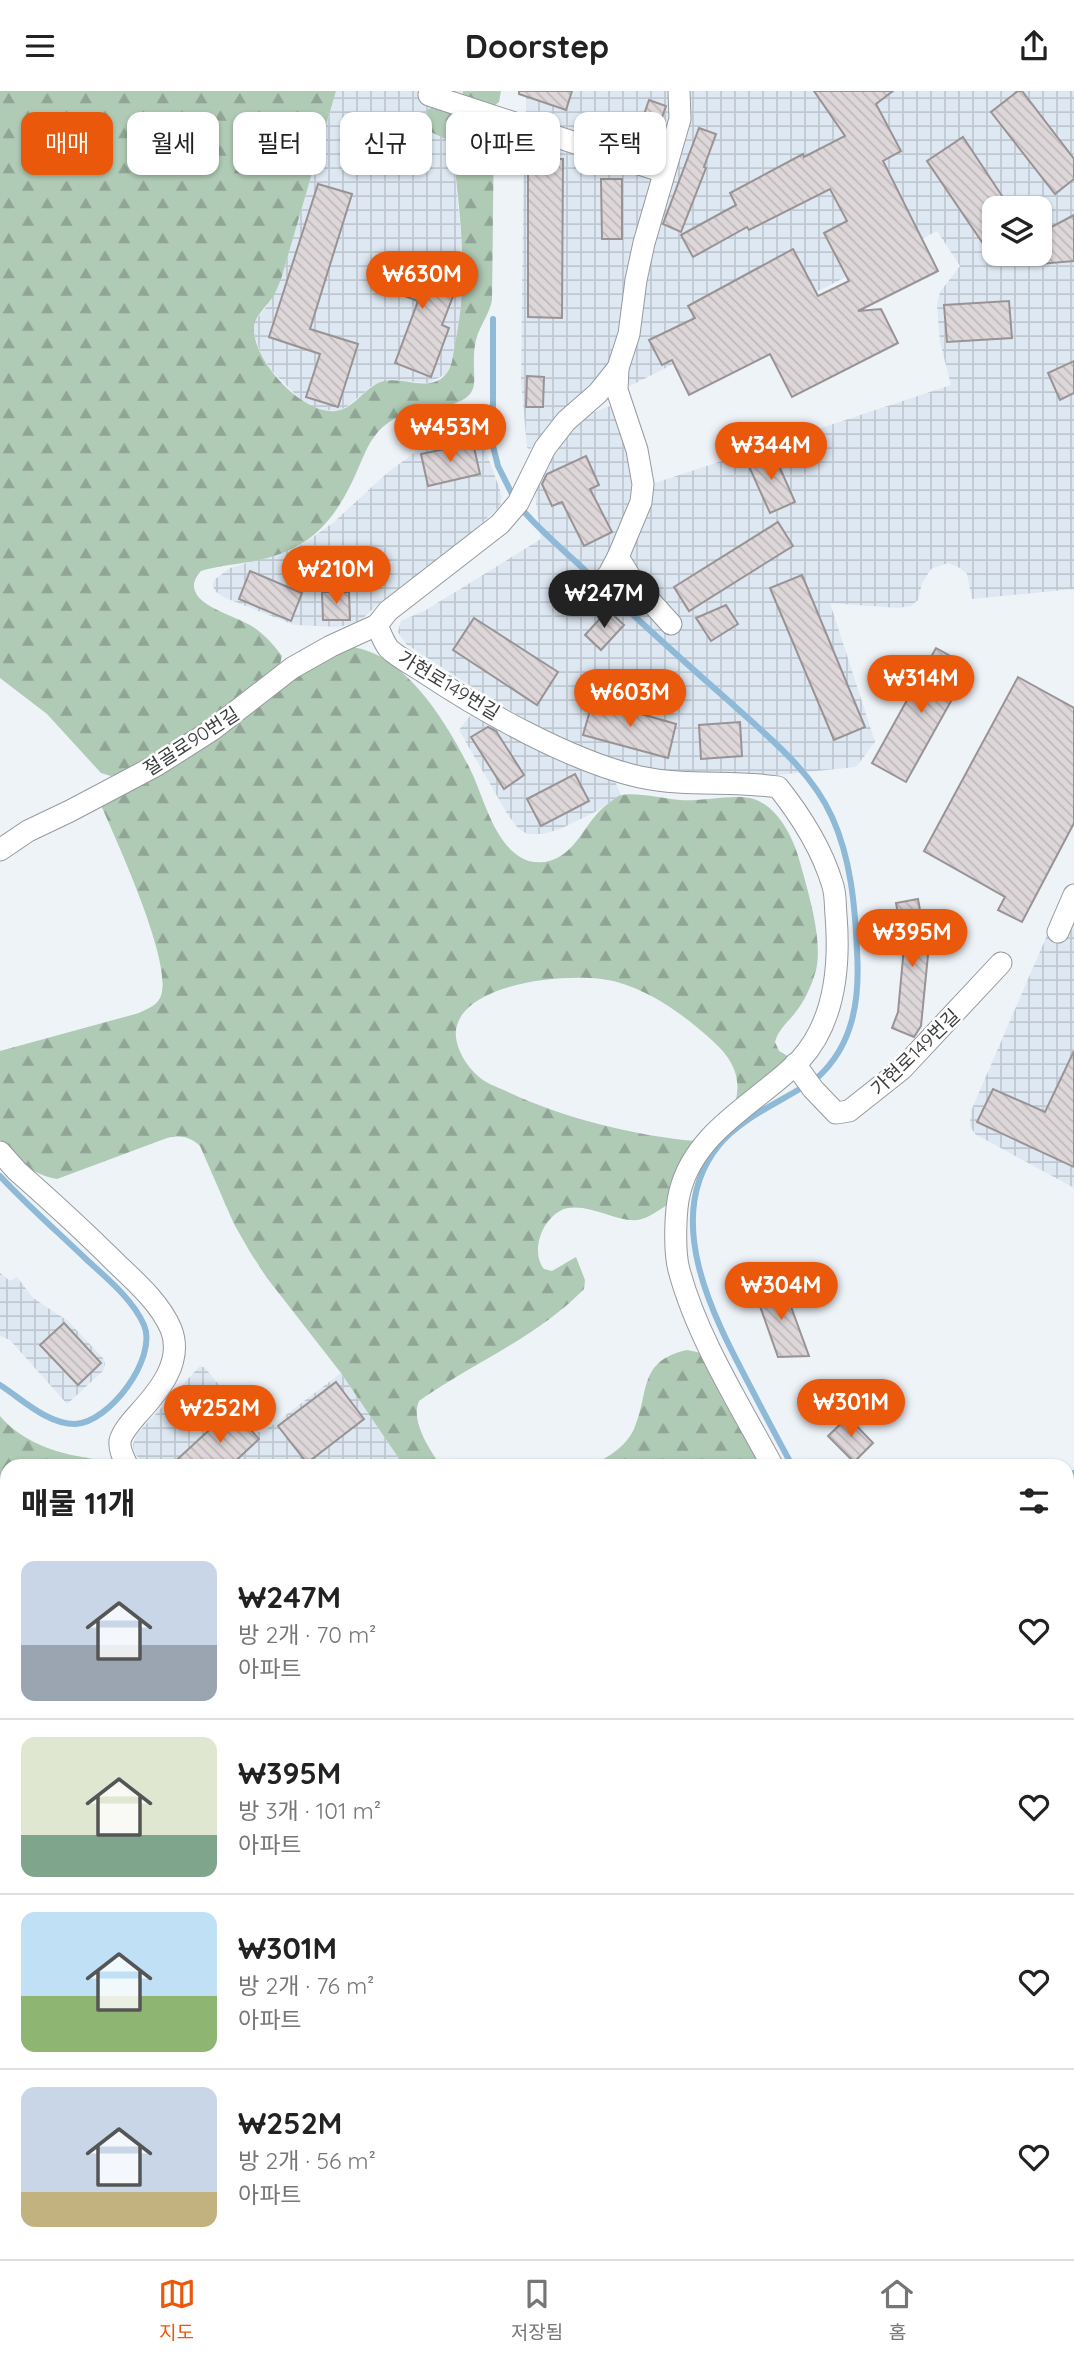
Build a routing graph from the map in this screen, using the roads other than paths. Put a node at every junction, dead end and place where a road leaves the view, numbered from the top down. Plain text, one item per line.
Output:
1 (679, 91) edge
2 (429, 95) dead end
3 (574, 143) edge
4 (666, 165) edge
5 (663, 175) edge
6 (618, 368) junction
7 (618, 557) junction
8 (595, 589) dead end
9 (671, 624) dead end
10 (377, 625) junction
11 (0, 850) edge
12 (1074, 895) edge
13 (1058, 932) dead end
14 (1001, 963) dead end
15 (795, 1064) junction
16 (0, 1152) edge
17 (124, 1459) edge
18 (769, 1459) edge

1 - 4 lane
2 - 3 lane
5 - 6 lane
6 - 7 lane
6 - 10 lane
7 - 8 lane
7 - 9 lane
10 - 11 lane, 절골로90번길
10 - 15 lane, 가현로149번길
12 - 13 lane
14 - 15 lane, 가현로149번길
15 - 18 lane, 가현로149번길
16 - 17 lane

